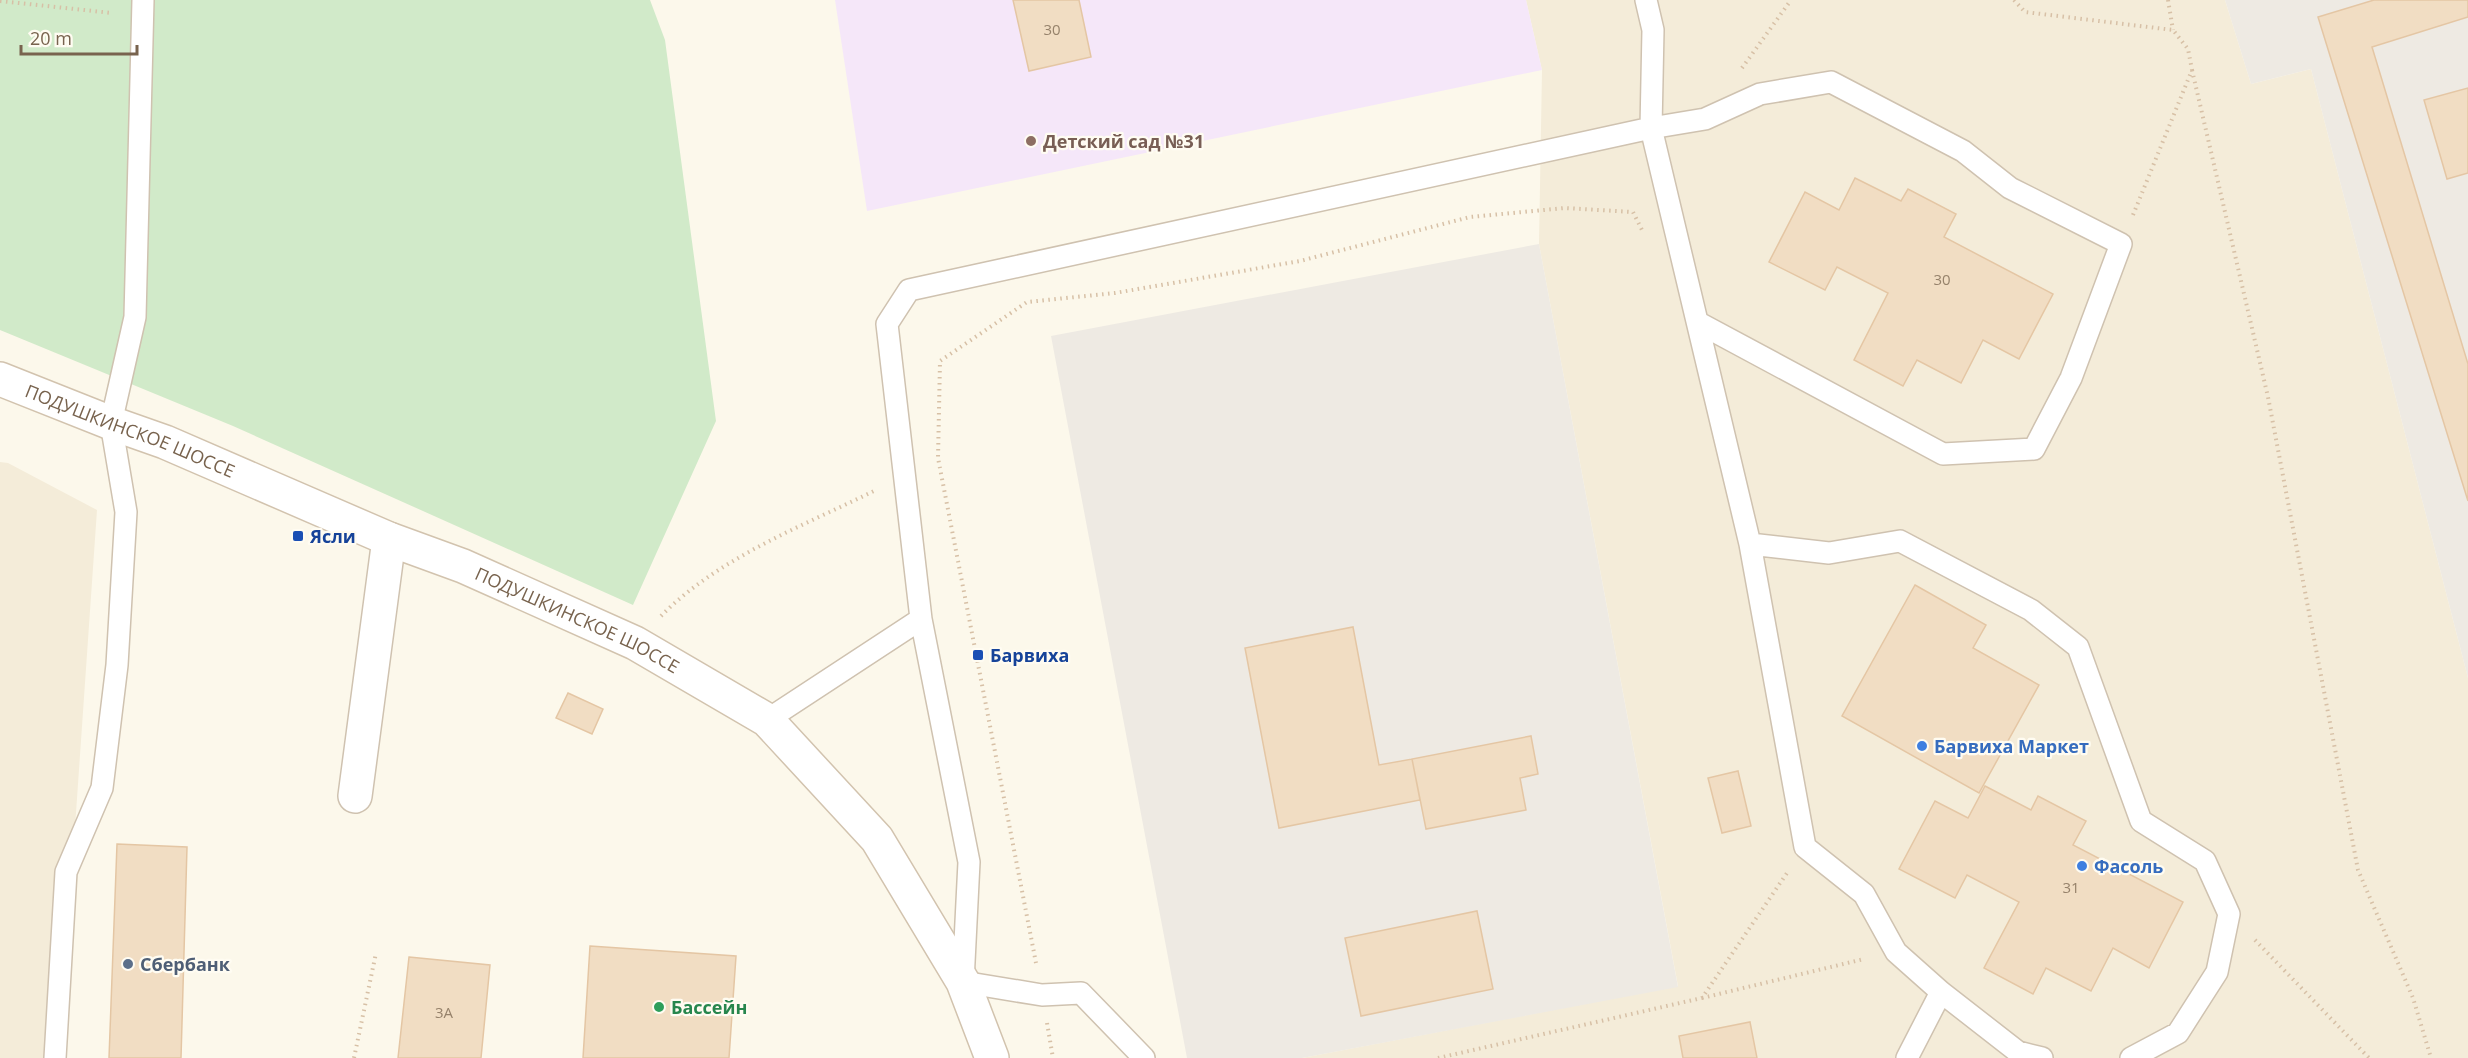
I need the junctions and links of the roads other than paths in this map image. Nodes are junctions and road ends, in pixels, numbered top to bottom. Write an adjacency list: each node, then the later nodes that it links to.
1 (1647, 0): 3 (lane)
2 (143, 8): 6 (lane)
3 (1651, 128): 4 (lane); 4 (lane); 9 (lane)
4 (1699, 323): 8 (lane)
5 (0, 379): 6 (main road, ПОДУШКИНСКОЕ ШОССЕ)
6 (111, 423): 7 (main road, ПОДУШКИНСКОЕ ШОССЕ); 14 (lane)
7 (389, 538): 10 (main road, ПОДУШКИНСКОЕ ШОССЕ); 11 (main road)
8 (1750, 543): 13 (lane); 19 (lane)
9 (921, 619): 10 (lane); 12 (lane)
10 (767, 720): 12 (main road, ПОДУШКИНСКОЕ ШОССЕ)
11 (355, 796)
12 (963, 982): 15 (main road, ПОДУШКИНСКОЕ ШОССЕ); 16 (lane)
13 (1941, 992): 17 (lane); 18 (lane)
14 (55, 1058)
15 (992, 1058)
16 (1144, 1058)
17 (1907, 1058)
18 (2042, 1058)
19 (2131, 1058)

